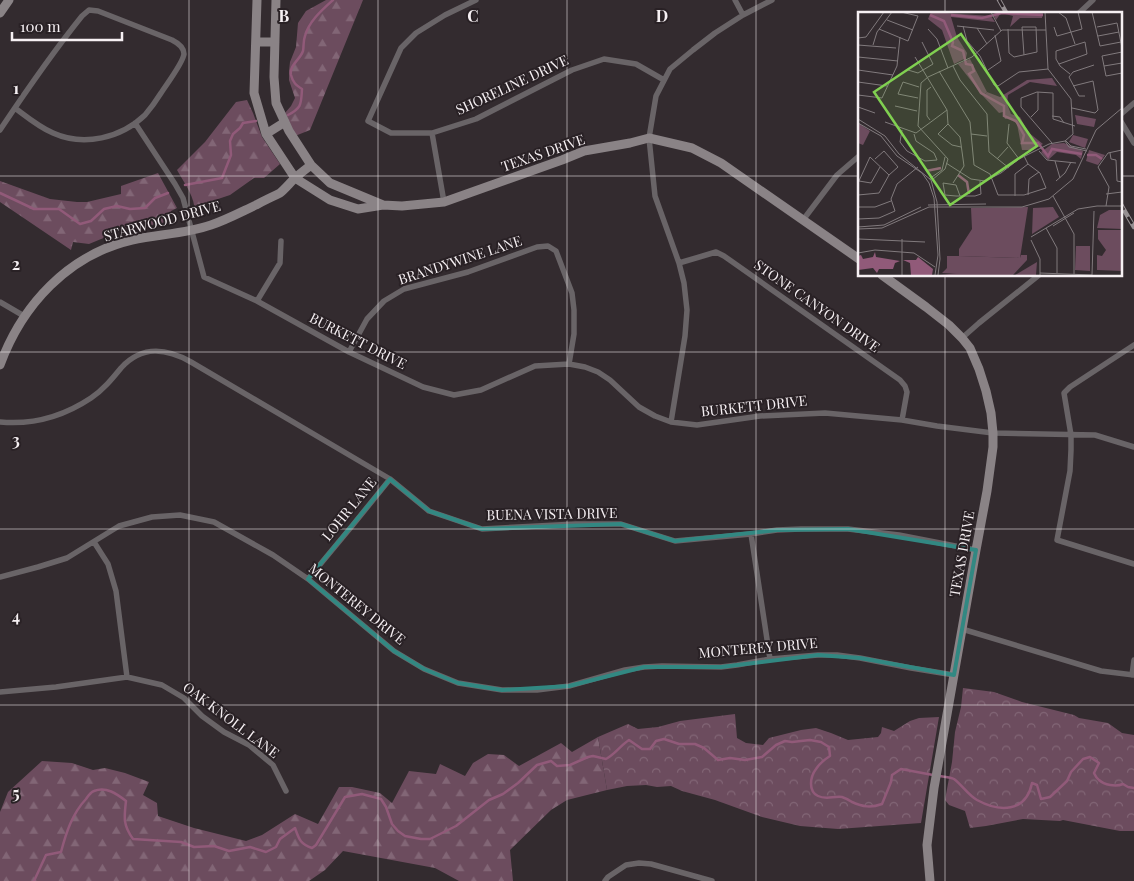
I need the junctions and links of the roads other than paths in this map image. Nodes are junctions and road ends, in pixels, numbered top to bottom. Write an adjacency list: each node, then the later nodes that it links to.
1 (9, 0): 8 (street)
2 (257, 0): 11 (street, TEXAS DRIVE)
3 (276, 0): 12 (street, TEXAS DRIVE)
4 (476, 0): 22 (street, SHORELINE DRIVE)
5 (735, 0): 10 (street)
6 (772, 0): 10 (street)
7 (1093, 0): 9 (street)
8 (0, 12)
9 (1080, 12)
10 (744, 15): 13 (street)
11 (256, 42): 12 (street); 14 (street, TEXAS DRIVE)
12 (275, 42): 14 (street, TEXAS DRIVE)
13 (664, 80): 22 (street, SHORELINE DRIVE); 24 (street)
14 (266, 99): 18 (street, TEXAS DRIVE); 23 (street, TEXAS DRIVE)
15 (1134, 104): 17 (street)
16 (14, 108): 19 (street); 19 (street); 21 (street)
17 (1122, 113)
18 (285, 122): 23 (street); 27 (street, TEXAS DRIVE)
19 (135, 123): 32 (street, BURKETT DRIVE)
20 (1122, 123): 25 (street)
21 (0, 130)
22 (432, 133): 29 (street)
23 (266, 134): 28 (street, TEXAS DRIVE)
24 (648, 138): 29 (street, TEXAS DRIVE); 31 (street, TEXAS DRIVE); 35 (street)
25 (1134, 143)
26 (858, 157): 31 (street)
27 (311, 165): 28 (street, STARWOOD DRIVE); 30 (street, TEXAS DRIVE)
28 (295, 178): 30 (street, TEXAS DRIVE); 32 (street, STARWOOD DRIVE)
29 (444, 202): 30 (street, TEXAS DRIVE)
30 (383, 205)
31 (803, 220): 34 (street, TEXAS DRIVE)
32 (191, 230): 38 (street, BURKETT DRIVE); 40 (street, STARWOOD DRIVE)
33 (281, 240): 38 (street)
34 (858, 258)
35 (679, 263): 46 (street, STONE CANYON DRIVE); 48 (street)
36 (886, 276): 41 (street, TEXAS DRIVE)
37 (1038, 276): 41 (street)
38 (257, 301): 43 (street, BURKETT DRIVE)
39 (0, 302): 40 (street)
40 (24, 316): 45 (street, STARWOOD DRIVE)
41 (962, 338): 49 (street, TEXAS DRIVE)
42 (1134, 344): 50 (street)
43 (349, 352): 44 (street, BURKETT DRIVE); 44 (street, BRANDYWINE LANE)
44 (569, 364): 48 (street, BURKETT DRIVE)
45 (0, 365)
46 (902, 420): 48 (street, BURKETT DRIVE); 49 (street, BURKETT DRIVE)
47 (0, 422): 52 (street, BUENA VISTA DRIVE)
48 (670, 422)
49 (993, 433): 50 (street, BURKETT DRIVE); 55 (street, TEXAS DRIVE)
50 (1071, 435): 51 (street, BURKETT DRIVE); 56 (street)
51 (1134, 447)
52 (390, 479): 53 (street, BUENA VISTA DRIVE); 58 (street, LOHR LANE)
53 (751, 534): 55 (street, BUENA VISTA DRIVE); 60 (street)
54 (94, 542): 57 (street, MONTEREY DRIVE); 58 (street, MONTEREY DRIVE); 64 (street)
55 (976, 550): 59 (street, TEXAS DRIVE)
56 (1134, 564)
57 (0, 577)
58 (308, 579): 60 (street, MONTEREY DRIVE)
59 (962, 629): 62 (street, TEXAS DRIVE); 63 (street)
60 (770, 659): 62 (street, MONTEREY DRIVE)
61 (1134, 660): 63 (street)
62 (954, 675): 69 (street, TEXAS DRIVE)
63 (1133, 675)
64 (127, 677): 65 (street, OAK KNOLL LANE); 66 (street, OAK KNOLL LANE)
65 (0, 692)
66 (286, 791)
67 (605, 881): 68 (street)
68 (712, 881)
69 (930, 881)

